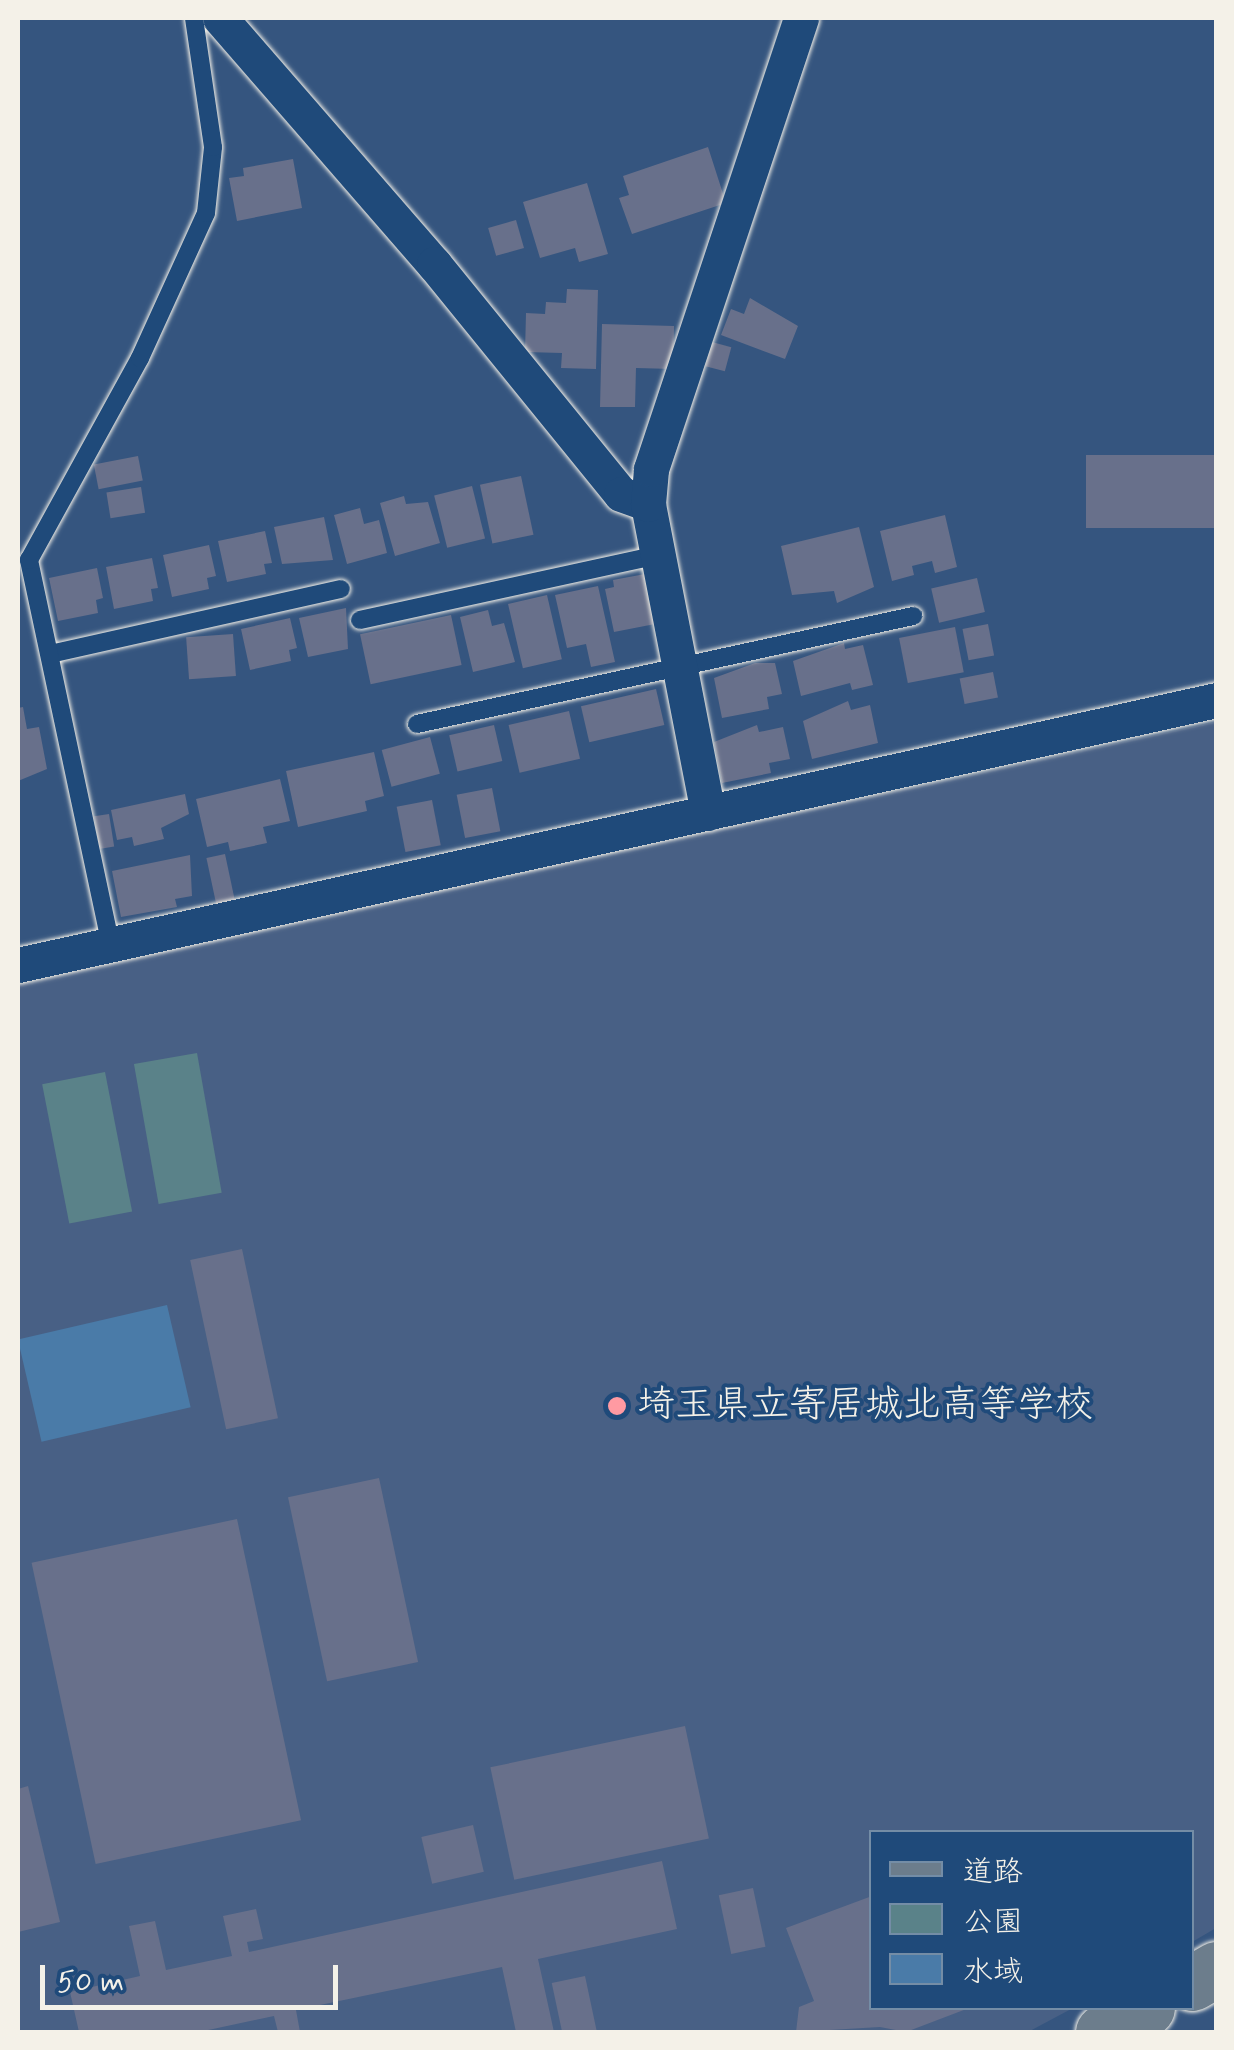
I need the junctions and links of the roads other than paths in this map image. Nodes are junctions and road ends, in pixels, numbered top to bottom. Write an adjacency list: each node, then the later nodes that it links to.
1 (194, 18): 9 (lane)
2 (220, 18): 4 (street)
3 (800, 18): 4 (street)
4 (648, 504): 5 (street)
5 (658, 555): 8 (lane); 10 (street)
6 (341, 589): 9 (lane)
7 (913, 616): 10 (lane)
8 (360, 620)
9 (50, 654): 14 (lane)
10 (680, 670): 12 (lane); 13 (street)
11 (1216, 700): 13 (street)
12 (417, 724)
13 (708, 813): 14 (street)
14 (111, 946): 15 (street)
15 (18, 965)
16 (1216, 1969): 17 (main road)
17 (1194, 1982)
18 (1144, 2010): 19 (main road)
19 (1103, 2032)

